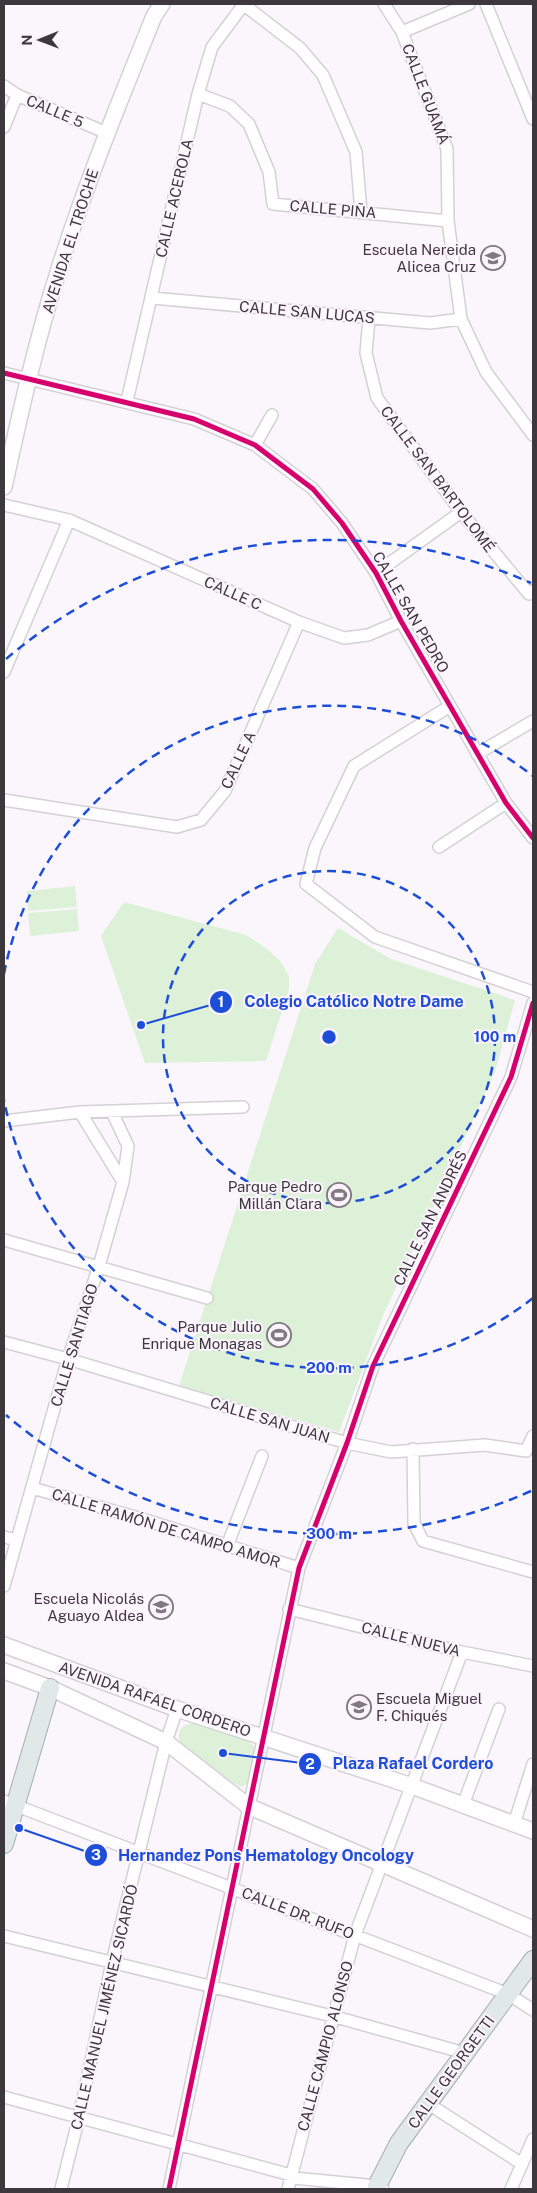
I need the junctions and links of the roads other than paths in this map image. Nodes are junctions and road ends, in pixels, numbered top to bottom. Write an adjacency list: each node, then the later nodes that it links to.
1 (162, 4): 12 (main road, AVENIDA EL TROCHE)
2 (243, 4): 8 (street, CALLE ACEROLA); 13 (street)
3 (384, 4): 6 (street, CALLE GUAMÁ)
4 (469, 4): 6 (street)
5 (486, 4): 10 (street)
6 (402, 32): 14 (street, CALLE GUAMÁ)
7 (4, 86): 9 (street, CALLE 5)
8 (198, 94): 13 (street, CALLE PIÑA); 15 (street, CALLE ACEROLA)
9 (17, 95): 11 (street); 12 (street, CALLE 5)
10 (533, 119)
11 (4, 127)
12 (107, 133): 19 (main road, AVENIDA EL TROCHE)
13 (361, 212): 14 (street, CALLE PIÑA)
14 (448, 221): 17 (street, CALLE GUAMÁ)
15 (152, 298): 16 (street, CALLE SAN LUCAS); 20 (street, CALLE ACEROLA)
16 (369, 318): 17 (street, CALLE SAN LUCAS); 26 (street, CALLE SAN BARTOLOMÉ)
17 (461, 319): 22 (street, CALLE GUAMÁ)
18 (4, 373): 19 (street, CALLE SAN PEDRO)
19 (28, 378): 20 (street, CALLE SAN PEDRO); 24 (main road, AVENIDA EL TROCHE)
20 (126, 401): 23 (street, CALLE SAN PEDRO)
21 (272, 415): 23 (street)
22 (533, 435)
23 (255, 445): 28 (street, CALLE SAN PEDRO)
24 (4, 487)
25 (4, 505): 27 (street, CALLE C)
26 (461, 512): 28 (street); 29 (street, CALLE SAN BARTOLOMÉ)
27 (69, 520): 31 (street, CALLE C); 32 (street)
28 (376, 573): 30 (street, CALLE SAN PEDRO)
29 (533, 591)
30 (401, 621): 31 (street, CALLE C); 33 (street, CALLE SAN PEDRO)
31 (299, 622): 36 (street, CALLE A)
32 (4, 672)
33 (450, 706): 35 (street, CALLE SAN PEDRO); 40 (street)
34 (533, 721): 35 (street)
35 (478, 754): 37 (street, CALLE SAN PEDRO)
36 (4, 800)
37 (506, 803): 38 (street, CALLE SAN PEDRO); 39 (street)
38 (533, 838)
39 (439, 847)
40 (533, 992)
41 (533, 1003): 53 (street, CALLE SAN ANDRÉS)
42 (243, 1107): 44 (street)
43 (80, 1112): 44 (street); 45 (street); 46 (street)
44 (112, 1112): 46 (street, CALLE SANTIAGO)
45 (4, 1121)
46 (122, 1182): 48 (street, CALLE SANTIAGO)
47 (4, 1240): 48 (street)
48 (98, 1266): 49 (street); 51 (street, CALLE SANTIAGO)
49 (207, 1298)
50 (4, 1342): 51 (street, CALLE SAN JUAN)
51 (68, 1359): 53 (street, CALLE SAN JUAN); 56 (street, CALLE SANTIAGO)
52 (533, 1436): 54 (street, CALLE SAN JUAN)
53 (348, 1443): 54 (street, CALLE SAN JUAN); 60 (street, CALLE SAN ANDRÉS)
54 (413, 1449): 61 (street)
55 (262, 1456): 59 (street)
56 (32, 1488): 58 (street, CALLE SANTIAGO); 59 (street, CALLE RAMÓN DE CAMPO AMOR)
57 (4, 1537): 58 (street)
58 (17, 1540): 62 (street, CALLE SANTIAGO)
59 (227, 1546): 60 (street, CALLE RAMÓN DE CAMPO AMOR)
60 (299, 1568): 63 (street, CALLE SAN ANDRÉS)
61 (533, 1572)
62 (4, 1586)
63 (289, 1610): 65 (street, CALLE NUEVA); 71 (street, CALLE SAN ANDRÉS)
64 (4, 1645): 69 (main road, AVENIDA RAFAEL CORDERO)
65 (462, 1652): 66 (street, CALLE NUEVA); 74 (street, CALLE CAMPIO ALONSO)
66 (533, 1666)
67 (4, 1671): 68 (main road, AVENIDA RAFAEL CORDERO)
68 (50, 1688): 72 (main road, AVENIDA RAFAEL CORDERO); 75 (main road)
69 (177, 1709): 71 (main road, AVENIDA RAFAEL CORDERO); 72 (street, CALLE MANUEL JIMÉNEZ SICARDÓ)
70 (499, 1709): 76 (street)
71 (262, 1737): 74 (main road, AVENIDA RAFAEL CORDERO); 77 (street, CALLE SAN ANDRÉS)
72 (166, 1742): 77 (main road, AVENIDA RAFAEL CORDERO); 81 (street, CALLE MANUEL JIMÉNEZ SICARDÓ)
73 (533, 1764): 78 (street)
74 (412, 1786): 76 (main road, AVENIDA RAFAEL CORDERO); 82 (street, CALLE CAMPIO ALONSO)
75 (9, 1803): 80 (main road); 81 (street, CALLE DR. RUFO)
76 (463, 1805): 78 (main road, AVENIDA RAFAEL CORDERO)
77 (248, 1806): 82 (main road, AVENIDA RAFAEL CORDERO); 83 (street, CALLE SAN ANDRÉS)
78 (514, 1824): 79 (main road, AVENIDA RAFAEL CORDERO)
79 (533, 1831)
80 (4, 1844)
81 (139, 1854): 83 (street, CALLE DR. RUFO); 88 (street, CALLE MANUEL JIMÉNEZ SICARDÓ)
82 (383, 1863): 84 (main road, AVENIDA RAFAEL CORDERO); 85 (street, CALLE CAMPIO ALONSO)
83 (230, 1888): 85 (street, CALLE DR. RUFO); 89 (street, CALLE SAN ANDRÉS)
84 (533, 1929)
85 (355, 1935): 90 (street, CALLE DR. RUFO); 92 (street, CALLE CAMPIO ALONSO)
86 (4, 1936): 88 (street)
87 (533, 1960): 90 (main road, CALLE GEORGETTI)
88 (112, 1962): 89 (street); 96 (street, CALLE MANUEL JIMÉNEZ SICARDÓ)
89 (212, 1988): 92 (street); 98 (street, CALLE SAN ANDRÉS)
90 (508, 1994): 91 (street, CALLE DR. RUFO); 93 (main road, CALLE GEORGETTI)
91 (533, 2010)
92 (332, 2016): 93 (street); 100 (street, CALLE CAMPIO ALONSO)
93 (466, 2052): 95 (main road, CALLE GEORGETTI)
94 (4, 2097): 96 (street)
95 (427, 2103): 99 (street); 101 (main road, CALLE GEORGETTI)
96 (79, 2117): 98 (street); 102 (street, CALLE MANUEL JIMÉNEZ SICARDÓ)
97 (533, 2140): 99 (street)
98 (180, 2144): 100 (street); 103 (street, CALLE SAN ANDRÉS)
99 (522, 2164): 105 (street)
100 (292, 2175): 101 (street); 104 (street, CALLE CAMPIO ALONSO)
101 (379, 2188)
102 (61, 2189)
103 (169, 2189)
104 (288, 2189)
105 (512, 2189)

